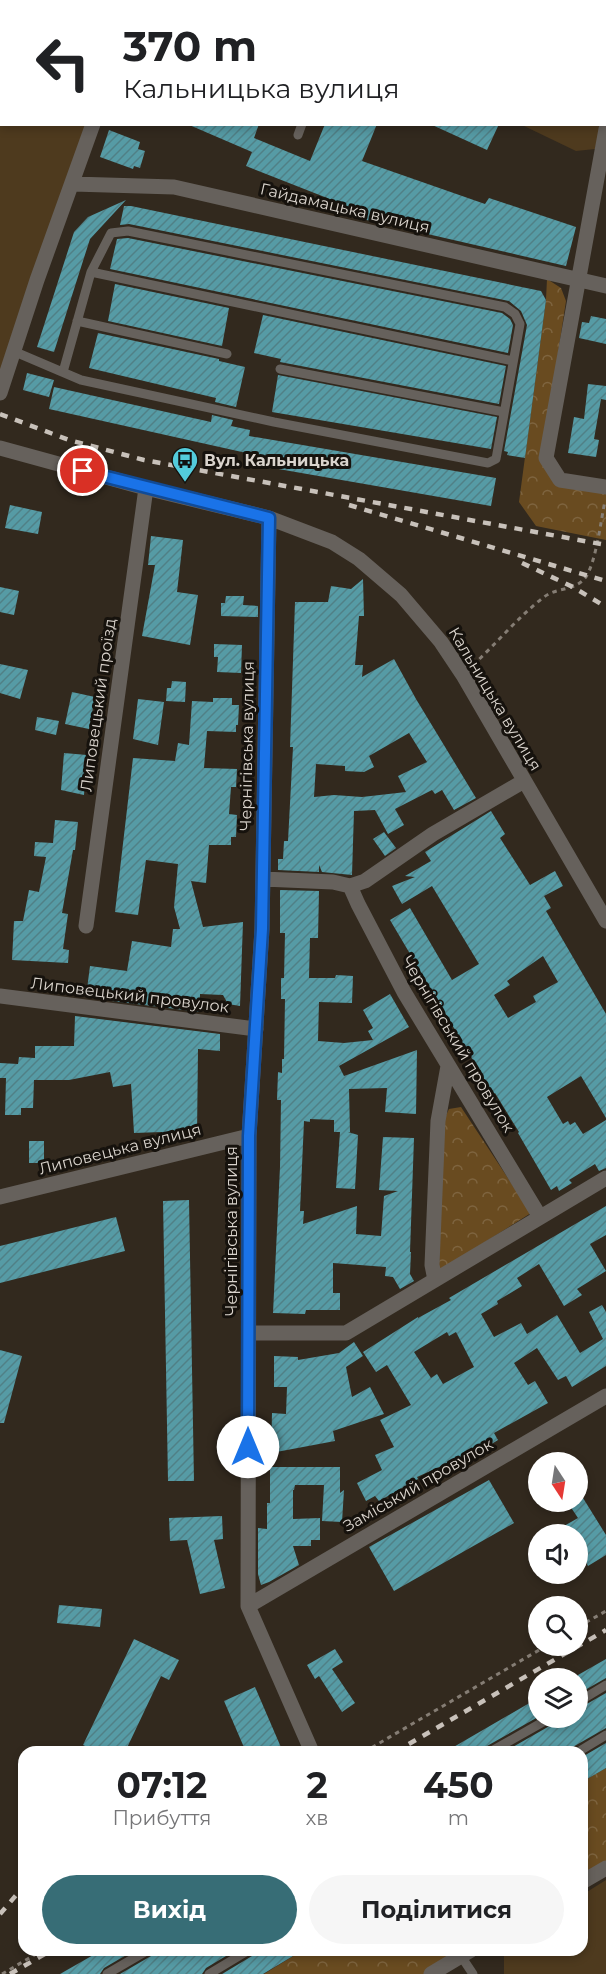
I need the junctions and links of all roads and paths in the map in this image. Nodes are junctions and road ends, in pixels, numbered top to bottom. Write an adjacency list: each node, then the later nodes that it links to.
1 (92, 126): 5 (street)
2 (301, 126): 4 (lane)
3 (606, 129): 7 (street)
4 (298, 135)
5 (73, 183): 7 (street, Гайдамацька вулиця); 10 (street)
6 (91, 272): 9 (lane); 12 (lane); 12 (lane)
7 (578, 281): 8 (street, Гайдамацька вулиця); 19 (street)
8 (606, 286)
9 (77, 321): 11 (lane); 14 (lane)
10 (13, 351): 14 (lane); 15 (street)
11 (228, 354)
12 (513, 361): 16 (lane)
13 (280, 369): 16 (lane)
14 (63, 372): 16 (lane)
15 (0, 393)
16 (504, 412)
17 (0, 448): 18 (street, Кальницька вулиця)
18 (146, 488): 21 (street, Кальницька вулиця); 27 (street, Липовецький проїзд)
19 (606, 488)
20 (606, 493): 22 (path)
21 (269, 518): 22 (street, Кальницька вулиця); 24 (street, Чернігівська вулиця)
22 (463, 675): 23 (street, Кальницька вулиця)
23 (524, 781): 25 (street); 26 (street, Кальницька вулиця)
24 (263, 879): 25 (street); 29 (street, Чернігівська вулиця)
25 (350, 886): 30 (street, Чернігівський провулок)
26 (606, 921)
27 (86, 926)
28 (0, 996): 29 (street, Липовецький провулок)
29 (256, 1029): 31 (street, Чернігівська вулиця)
30 (448, 1066): 34 (street, Чернігівський провулок); 35 (street)
31 (249, 1136): 33 (street, Липовецька вулиця); 36 (street, Чернігівська вулиця)
32 (606, 1178): 34 (street)
33 (0, 1197)
34 (540, 1217): 35 (street)
35 (435, 1280): 36 (street)
36 (249, 1333): 38 (street, Чернігівська вулиця)
37 (606, 1396): 38 (street, Заміський провулок)
38 (248, 1606): 46 (street, Чернігівська вулиця)
39 (606, 1611): 40 (path)
40 (588, 1621)
41 (529, 1656): 47 (path)
42 (606, 1685): 43 (lane)
43 (588, 1696)
44 (532, 1728): 48 (lane)
45 (606, 1735): 49 (lane)
46 (309, 1746)
47 (374, 1746)
48 (501, 1746)
49 (588, 1746)
50 (606, 1868): 51 (street)
51 (588, 1878)
52 (33, 1956): 57 (path)
53 (138, 1956): 58 (lane)
54 (239, 1956): 59 (lane)
55 (461, 1956): 60 (street)
56 (467, 1956): 61 (lane)
57 (2, 1974)
58 (106, 1974)
59 (209, 1974)
60 (431, 1974)
61 (472, 1974)

